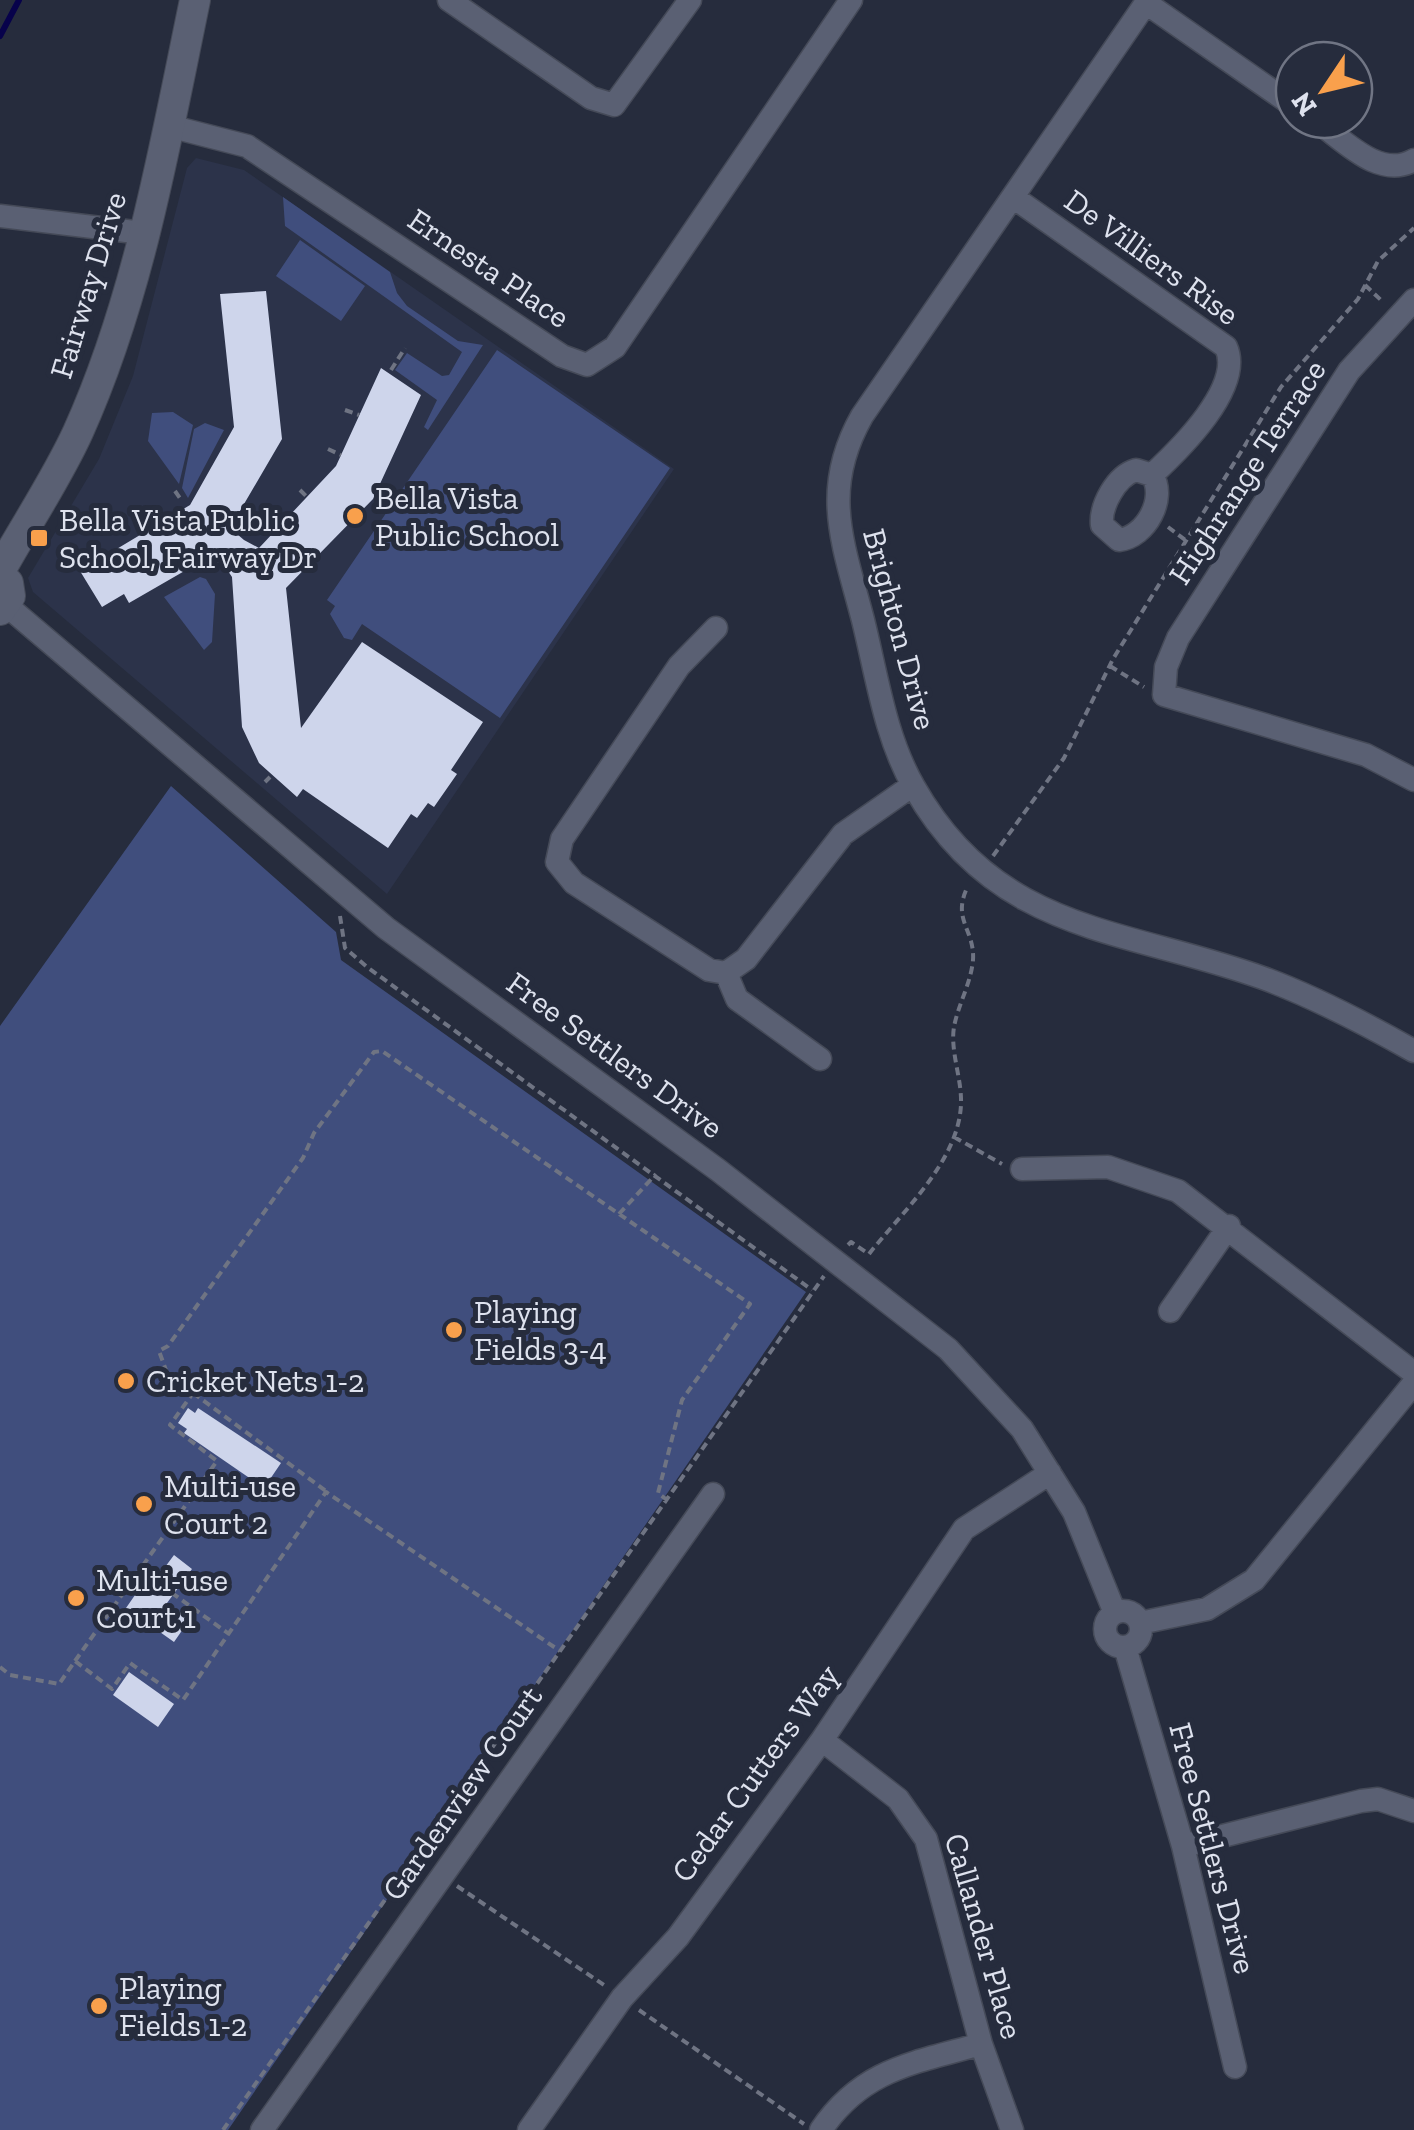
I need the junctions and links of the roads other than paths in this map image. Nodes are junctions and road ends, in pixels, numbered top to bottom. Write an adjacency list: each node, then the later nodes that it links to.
1 (195, 0): 7 (street, Fairway Drive)
2 (449, 0): 3 (street)
3 (690, 0)
4 (851, 0): 7 (street, Ernesta Place)
5 (1147, 2): 6 (street); 10 (street, Brighton Drive)
6 (1274, 92)
7 (169, 126): 12 (street, Fairway Drive)
8 (1343, 140): 9 (street)
9 (1414, 160)
10 (1012, 196): 14 (street, De Villiers Rise); 18 (street, Brighton Drive)
11 (0, 216): 12 (street)
12 (142, 234): 15 (street, Fairway Drive)
13 (1405, 307): 17 (street, Highrange Terrace)
14 (1152, 475)
15 (2, 590): 27 (street, Free Settlers Drive)
16 (716, 628): 19 (street)
17 (1414, 780)
18 (912, 785): 19 (street); 20 (street, Brighton Drive)
19 (726, 974): 21 (street)
20 (1414, 1050)
21 (820, 1059)
22 (1022, 1170): 23 (street)
23 (1229, 1226): 24 (street); 25 (street)
24 (1170, 1310)
25 (1414, 1373)
26 (1414, 1383): 30 (street)
27 (1050, 1473): 29 (street, Free Settlers Drive); 32 (street, Cedar Cutters Way)
28 (713, 1494): 37 (street, Gardenview Court)
29 (1114, 1613): 30 (street); 31 (street)
30 (1140, 1623): 31 (street)
31 (1125, 1647): 34 (street, Free Settlers Drive)
32 (822, 1740): 35 (street, Callander Place); 38 (street, Cedar Cutters Way)
33 (1414, 1811): 34 (street)
34 (1183, 1846): 36 (street, Free Settlers Drive)
35 (980, 2044): 39 (street); 40 (street, Callander Place)
36 (1235, 2067)
37 (262, 2130)
38 (529, 2130)
39 (821, 2130)
40 (1012, 2130)

